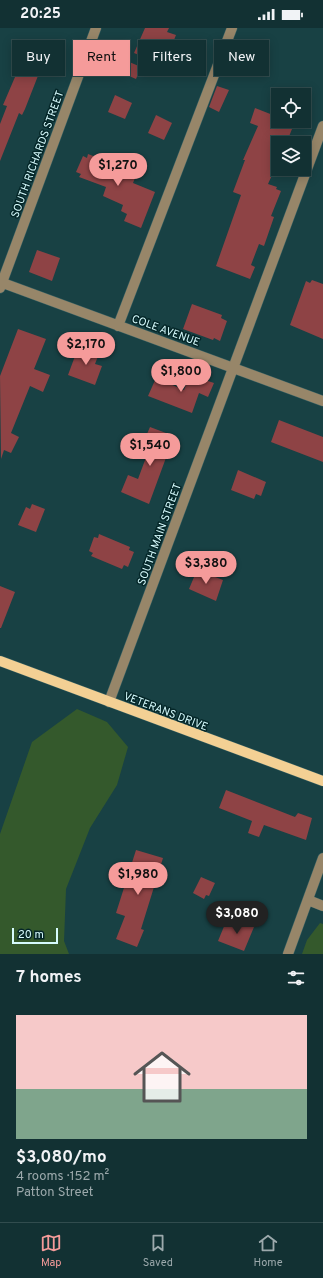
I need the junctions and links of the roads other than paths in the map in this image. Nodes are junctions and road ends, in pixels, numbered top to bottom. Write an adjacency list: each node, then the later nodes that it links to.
1 (96, 28): 4 (street, SOUTH RICHARDS STREET)
2 (232, 28): 5 (street)
3 (323, 126): 6 (street, SOUTH MAIN STREET)
4 (1, 284): 5 (street, COLE AVENUE)
5 (118, 326): 6 (street, COLE AVENUE)
6 (234, 368): 7 (street, COLE AVENUE); 9 (street, SOUTH MAIN STREET)
7 (323, 401)
8 (0, 662): 9 (main road, VETERANS DRIVE)
9 (110, 702): 10 (main road, VETERANS DRIVE)
10 (323, 781)
11 (323, 858): 12 (street)
12 (308, 900): 13 (street); 14 (street)
13 (323, 906)
14 (288, 954)

